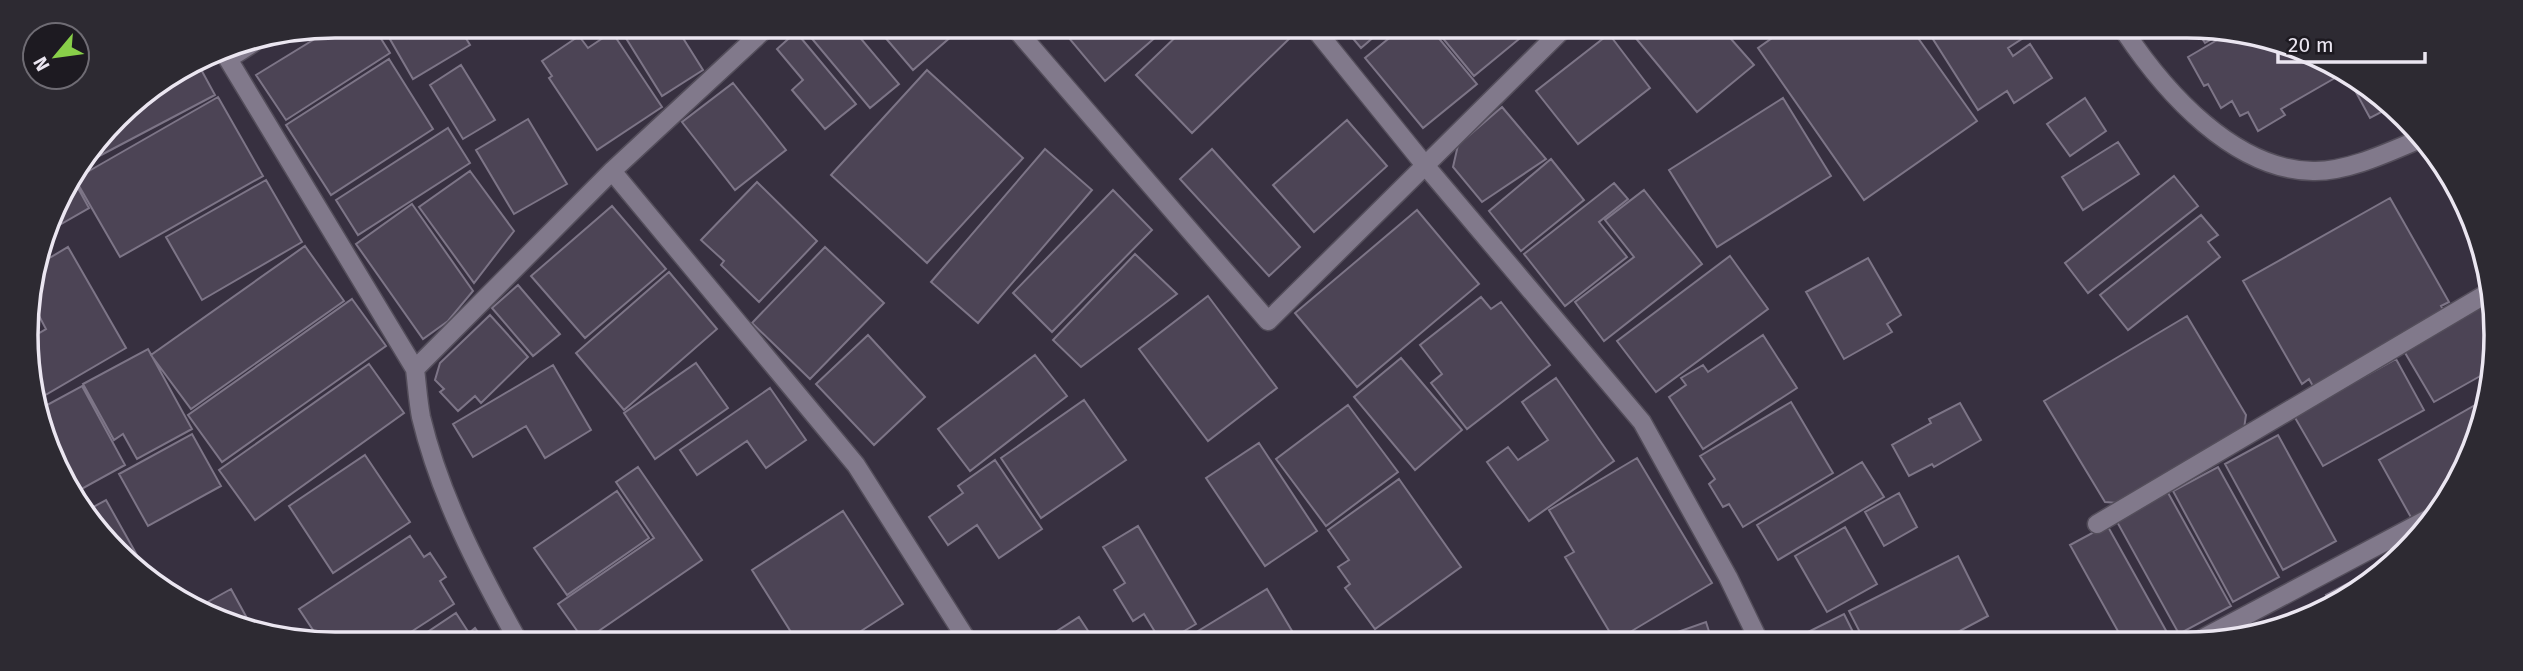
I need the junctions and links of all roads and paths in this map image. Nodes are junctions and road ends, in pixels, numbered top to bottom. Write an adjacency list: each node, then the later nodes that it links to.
1 (755, 38): 9 (street)
2 (1024, 38): 8 (street)
3 (1322, 38): 8 (street)
4 (1554, 38): 8 (street)
5 (2130, 38): 7 (street)
6 (229, 58): 11 (street)
7 (2413, 142)
8 (1424, 164): 17 (street)
9 (612, 171): 11 (street); 16 (street)
10 (2482, 296): 12 (street)
11 (415, 369): 15 (street)
12 (2097, 524)
13 (2415, 525): 14 (street)
14 (2217, 631)
15 (513, 632)
16 (962, 632)
17 (1755, 632)

